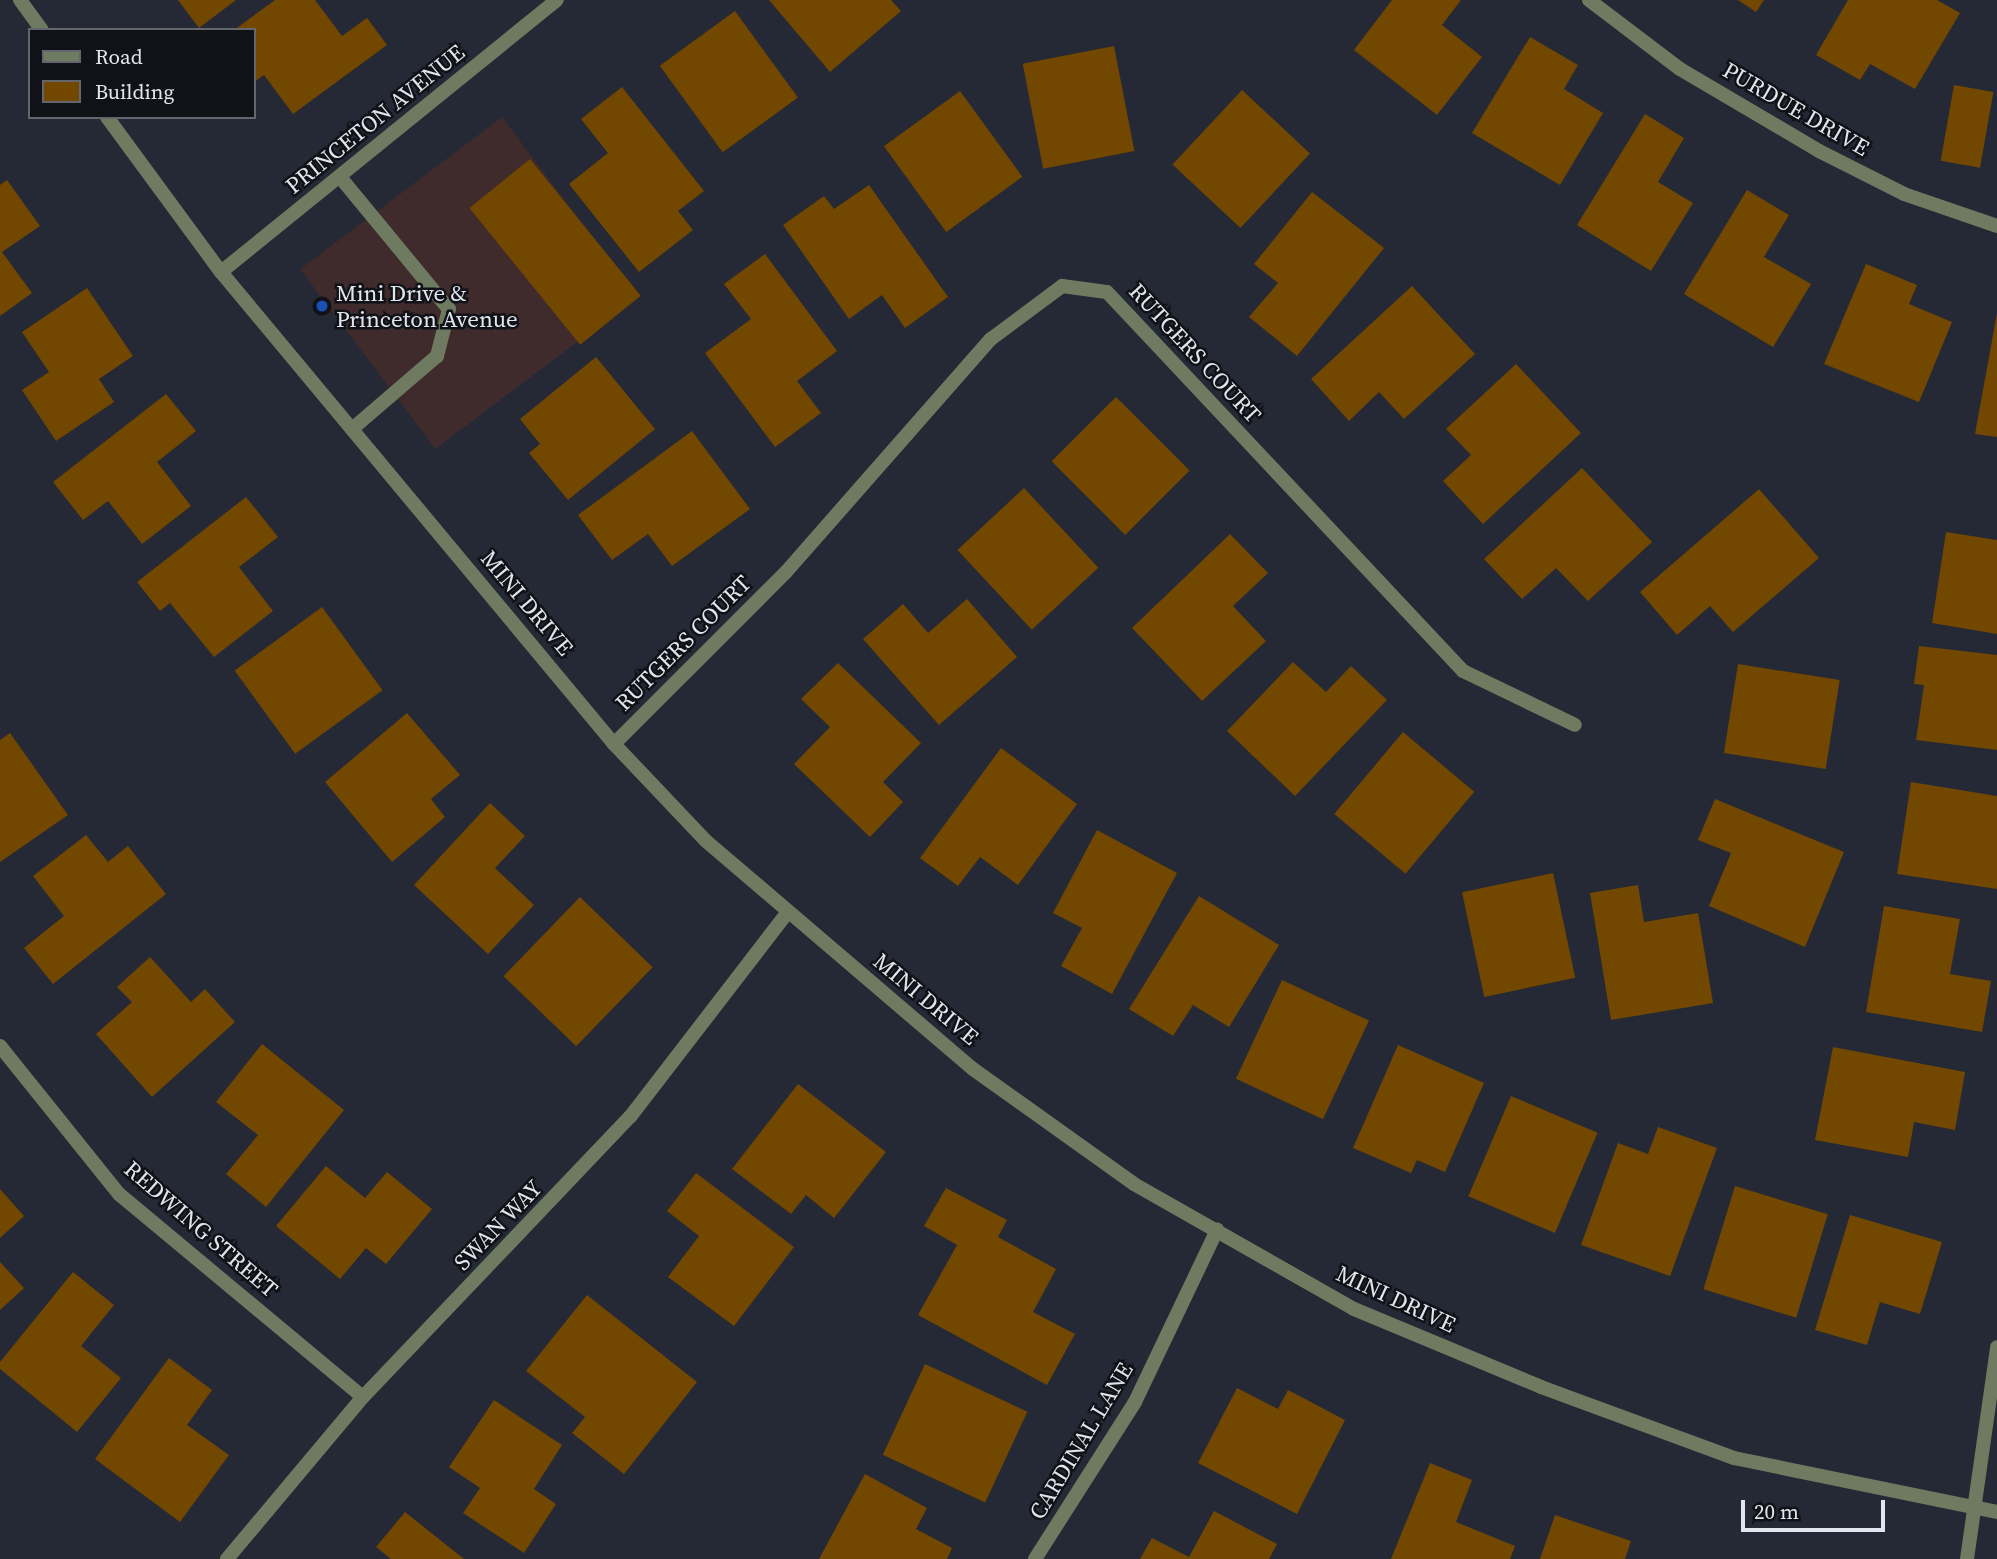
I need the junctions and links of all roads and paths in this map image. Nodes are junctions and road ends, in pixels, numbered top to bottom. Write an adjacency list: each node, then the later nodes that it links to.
1 (20, 0): 4 (street)
2 (557, 0): 6 (street, PRINCETON AVENUE)
3 (1589, 0): 7 (street, PURDUE DRIVE)
4 (41, 28)
5 (108, 119): 8 (street, MINI DRIVE)
6 (340, 177): 8 (street, PRINCETON AVENUE); 9 (street)
7 (1997, 226)
8 (221, 272): 9 (street, MINI DRIVE)
9 (352, 429): 11 (street, MINI DRIVE)
10 (1575, 724): 11 (street, RUTGERS COURT)
11 (614, 744): 12 (street, MINI DRIVE)
12 (788, 912): 14 (street, MINI DRIVE); 16 (street, SWAN WAY)
13 (0, 1046): 16 (street, REDWING STREET)
14 (1217, 1230): 17 (street, MINI DRIVE); 20 (street, CARDINAL LANE)
15 (1997, 1347): 17 (street)
16 (363, 1397): 19 (street, SWAN WAY)
17 (1974, 1508): 18 (street, MINI DRIVE); 21 (street)
18 (1997, 1512)
19 (227, 1559)
20 (1035, 1559)
21 (1967, 1559)

